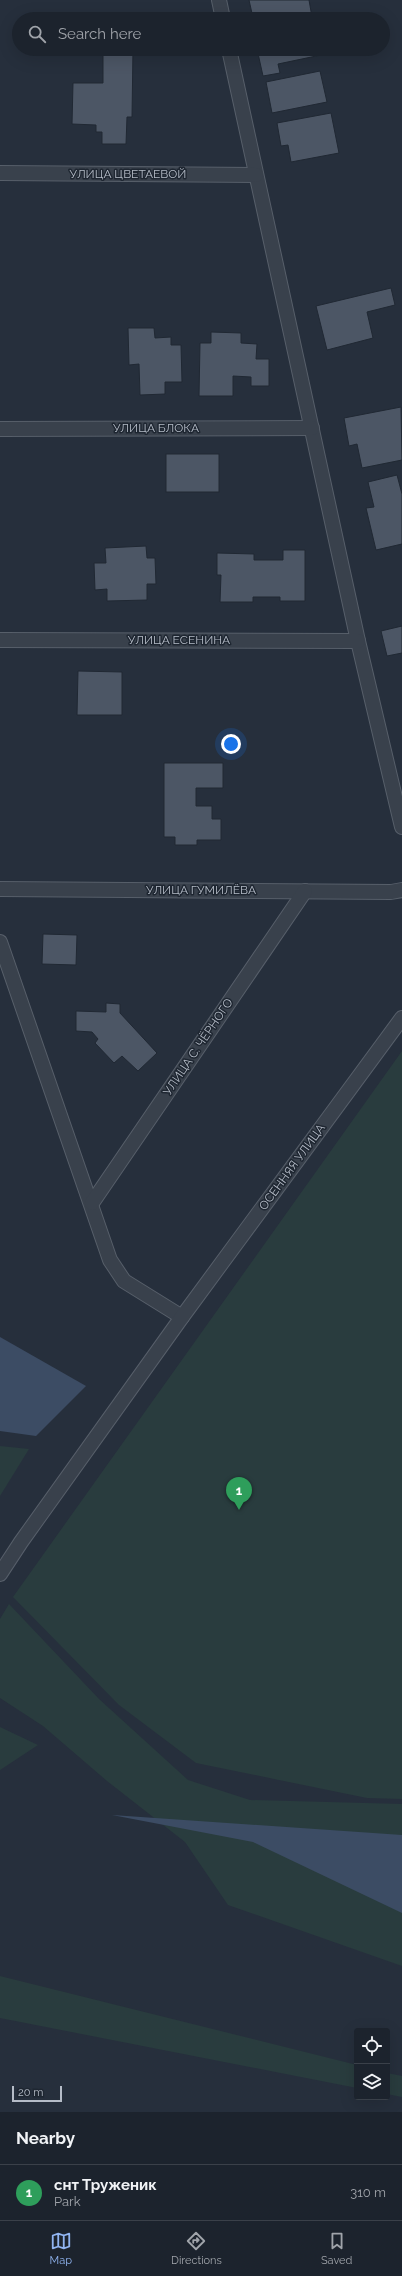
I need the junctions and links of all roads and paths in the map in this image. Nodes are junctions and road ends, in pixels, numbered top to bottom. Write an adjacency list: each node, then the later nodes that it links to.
1 (219, 0): 2 (street)
2 (222, 12)
3 (230, 56): 5 (street)
4 (0, 174): 5 (street, УЛИЦА ЦВЕТАЕВОЙ)
5 (256, 175): 7 (street)
6 (0, 428): 7 (street, УЛИЦА БЛОКА)
7 (312, 428): 9 (street)
8 (0, 640): 9 (street, УЛИЦА ЕСЕНИНА)
9 (358, 641): 10 (street)
10 (402, 827)
11 (0, 889): 13 (street, УЛИЦА ГУМИЛЁВА)
12 (402, 890): 13 (street, УЛИЦА ГУМИЛЁВА)
13 (305, 891): 16 (street, УЛИЦА С. ЧЁРНОГО)
14 (0, 942): 16 (street)
15 (402, 1018): 17 (street, ОСЕННЯЯ УЛИЦА)
16 (92, 1203): 17 (street)
17 (182, 1317): 18 (street, ОСЕННЯЯ УЛИЦА)
18 (0, 1574)

